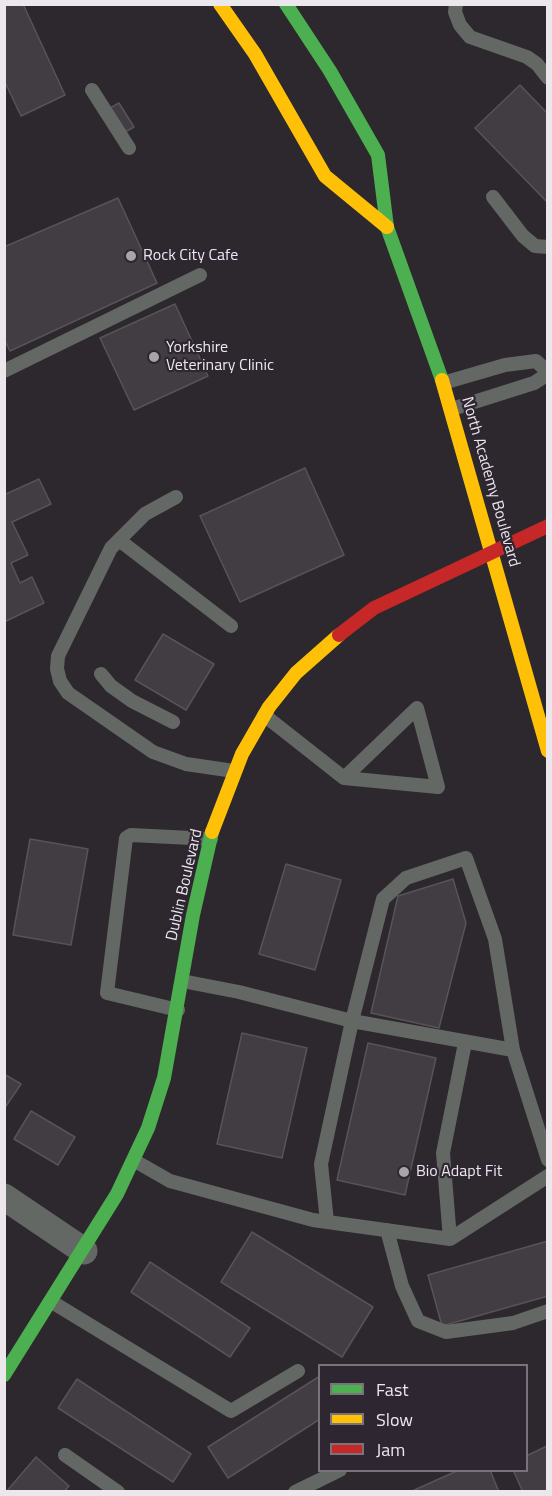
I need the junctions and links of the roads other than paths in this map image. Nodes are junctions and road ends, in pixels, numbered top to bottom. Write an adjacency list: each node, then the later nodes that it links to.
1 (220, 4): 8 (main road, North Academy Boulevard)
2 (286, 4): 8 (main road, North Academy Boulevard)
3 (456, 4): 4 (lane)
4 (548, 78)
5 (92, 90): 6 (lane)
6 (129, 148)
7 (493, 197): 9 (lane)
8 (387, 227): 13 (main road, North Academy Boulevard)
9 (548, 247)
10 (200, 275): 11 (lane)
11 (4, 371)
12 (548, 373): 13 (lane); 14 (lane)
13 (443, 383): 14 (main road, North Academy Boulevard)
14 (452, 409): 18 (main road, North Academy Boulevard)
15 (176, 497): 17 (lane)
16 (548, 526): 18 (main road, Dublin Boulevard)
17 (119, 540): 19 (lane); 24 (lane)
18 (493, 552): 21 (main road, Dublin Boulevard); 23 (main road, North Academy Boulevard)
19 (231, 626)
20 (101, 674): 22 (lane)
21 (264, 715): 24 (main road, Dublin Boulevard); 25 (lane)
22 (173, 722)
23 (548, 751)
24 (234, 771): 26 (main road, Dublin Boulevard)
25 (344, 778): 25 (lane)
26 (211, 839): 27 (main road, Dublin Boulevard); 28 (lane)
27 (182, 981): 28 (main road, Dublin Boulevard); 29 (lane)
28 (178, 1010): 33 (main road, Dublin Boulevard)
29 (352, 1021): 30 (lane); 31 (lane); 36 (lane)
30 (465, 1043): 31 (lane); 38 (lane)
31 (513, 1050): 32 (lane)
32 (548, 1160)
33 (135, 1161): 36 (lane); 39 (main road, Dublin Boulevard)
34 (548, 1176): 38 (lane)
35 (4, 1197): 39 (street)
36 (327, 1222): 37 (lane)
37 (387, 1230): 38 (lane); 41 (lane)
38 (450, 1239)
39 (84, 1251): 40 (main road, Dublin Boulevard)
40 (52, 1302): 42 (lane); 43 (main road, Dublin Boulevard)
41 (548, 1311)
42 (298, 1371)
43 (4, 1375)
44 (65, 1455): 46 (lane)
45 (336, 1472): 47 (lane)
46 (118, 1491)
47 (295, 1491)

